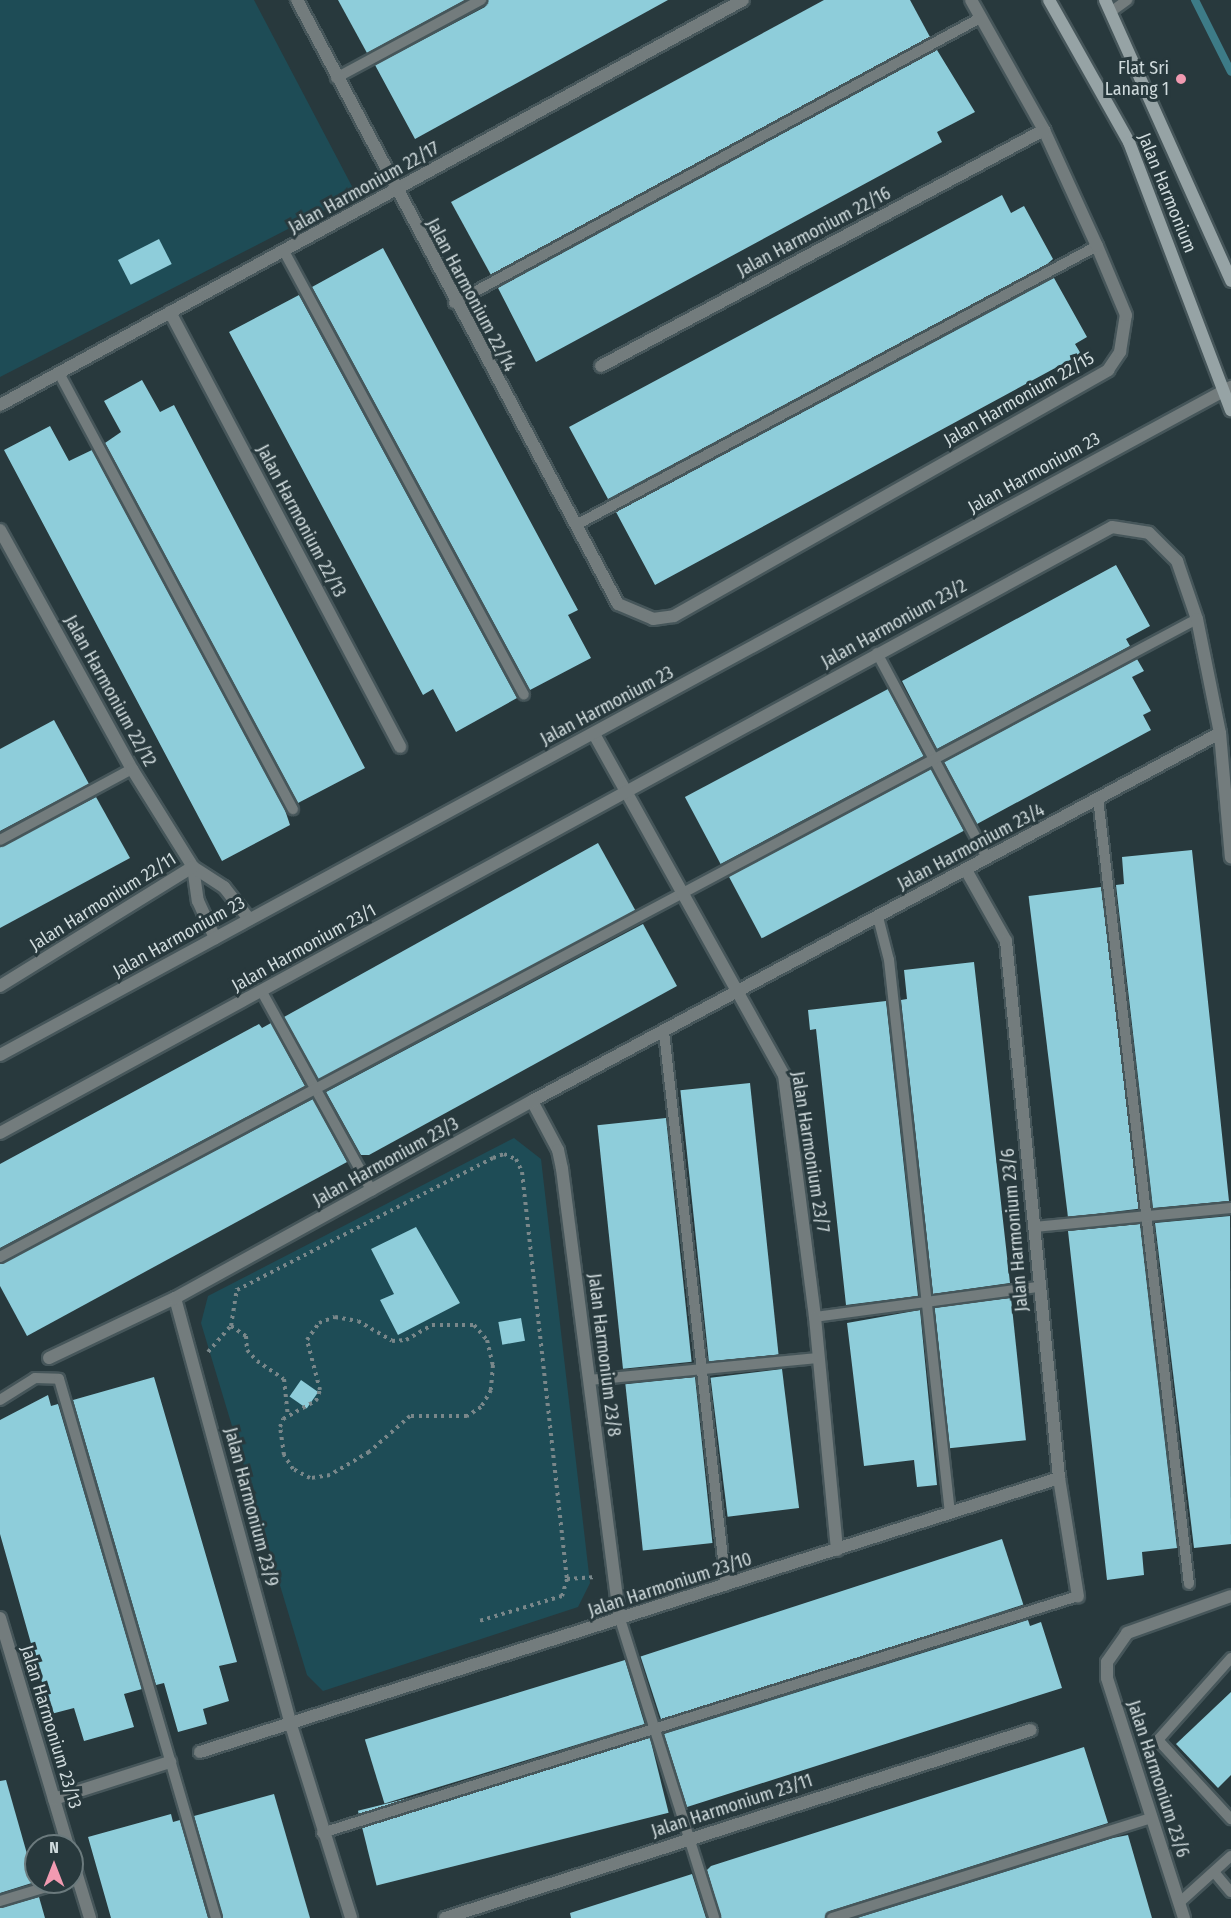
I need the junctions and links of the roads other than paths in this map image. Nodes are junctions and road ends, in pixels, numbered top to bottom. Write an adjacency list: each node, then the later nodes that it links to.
1 (297, 0): 9 (street, Jalan Harmonium 22/14)
2 (481, 0): 9 (lane)
3 (743, 0): 11 (street, Jalan Harmonium 22/17)
4 (971, 0): 8 (street, Jalan Harmonium 22/15)
5 (1049, 0): 19 (main road, Jalan Harmonium)
6 (1127, 0): 7 (lane)
7 (1108, 5): 14 (main road, Jalan Harmonium)
8 (982, 17): 10 (street, Jalan Harmonium 22/15); 15 (lane)
9 (336, 78): 11 (street, Jalan Harmonium 22/14)
10 (1044, 130): 12 (street, Jalan Harmonium 22/15); 17 (street, Jalan Harmonium 22/16)
11 (395, 191): 13 (street, Jalan Harmonium 22/17); 15 (street, Jalan Harmonium 22/14)
12 (1097, 246): 22 (lane); 25 (street, Jalan Harmonium 22/15)
13 (285, 253): 16 (street, Jalan Harmonium 22/17); 28 (lane)
14 (1231, 281)
15 (454, 303): 22 (street, Jalan Harmonium 22/14)
16 (170, 312): 18 (street, Jalan Harmonium 22/17); 31 (street, Jalan Harmonium 22/13)
17 (601, 366)
18 (59, 372): 20 (street, Jalan Harmonium 22/17); 36 (lane)
19 (1229, 388): 21 (main road, Jalan Harmonium); 30 (street, Jalan Harmonium 23)
20 (0, 405)
21 (1231, 410)
22 (576, 525): 25 (street, Jalan Harmonium 22/14)
23 (0, 531): 24 (street, Jalan Harmonium 22/12)
24 (4, 547): 33 (street, Jalan Harmonium 22/12)
25 (618, 604)
26 (1197, 620): 27 (street, Jalan Harmonium 23/2); 29 (street); 32 (lane)
27 (877, 653): 32 (lane); 34 (street, Jalan Harmonium 23/2)
28 (524, 695)
29 (1220, 733): 35 (street, Jalan Harmonium 23/4); 39 (street)
30 (594, 734): 34 (street, Jalan Harmonium 23/7); 44 (street, Jalan Harmonium 23)
31 (400, 747)
32 (934, 759): 38 (lane); 42 (lane)
33 (132, 769): 37 (lane); 40 (street, Jalan Harmonium 22/12)
34 (625, 793): 42 (street, Jalan Harmonium 23/7); 47 (street, Jalan Harmonium 23/1)
35 (1098, 798): 38 (street, Jalan Harmonium 23/4); 56 (lane)
36 (293, 809)
37 (0, 840)
38 (987, 858): 41 (street, Jalan Harmonium 23/4)
39 (1231, 858)
40 (193, 867): 44 (street, Jalan Harmonium 22/12); 45 (street, Jalan Harmonium 22/12); 46 (street, Jalan Harmonium 22/11)
41 (966, 870): 43 (street, Jalan Harmonium 23/4); 57 (street, Jalan Harmonium 23/6)
42 (683, 893): 48 (street, Jalan Harmonium 23/7); 51 (lane)
43 (878, 917): 48 (street, Jalan Harmonium 23/4); 61 (lane)
44 (249, 919): 45 (street, Jalan Harmonium 23)
45 (215, 938): 50 (street, Jalan Harmonium 23)
46 (0, 986)
47 (262, 992): 51 (lane); 53 (street, Jalan Harmonium 23/1)
48 (738, 992): 49 (street, Jalan Harmonium 23/3); 62 (street, Jalan Harmonium 23/7)
49 (664, 1032): 52 (street, Jalan Harmonium 23/3); 65 (lane)
50 (0, 1055)
51 (316, 1089): 54 (lane); 58 (lane)
52 (531, 1101): 54 (street, Jalan Harmonium 23/3); 66 (street, Jalan Harmonium 23/8)
53 (0, 1133)
54 (372, 1191): 60 (street, Jalan Harmonium 23/3)
55 (1231, 1208): 56 (lane)
56 (1148, 1217): 57 (lane); 71 (lane)
57 (1034, 1227): 59 (street, Jalan Harmonium 23/6)
58 (0, 1257)
59 (1038, 1287): 61 (lane); 68 (street, Jalan Harmonium 23/6)
60 (175, 1298): 63 (street, Jalan Harmonium 23/3); 78 (street, Jalan Harmonium 23/9)
61 (929, 1302): 62 (lane); 69 (lane)
62 (815, 1317): 64 (street, Jalan Harmonium 23/7)
63 (49, 1358)
64 (818, 1358): 65 (lane); 70 (street, Jalan Harmonium 23/7)
65 (702, 1372): 66 (lane); 72 (lane)
66 (590, 1380): 76 (street, Jalan Harmonium 23/8)
67 (0, 1400): 82 (lane)
68 (1059, 1478): 69 (street, Jalan Harmonium 23/10); 73 (street, Jalan Harmonium 23/6)
69 (950, 1513): 70 (street, Jalan Harmonium 23/10)
70 (837, 1550): 72 (street, Jalan Harmonium 23/10)
71 (1190, 1584)
72 (726, 1586): 76 (street, Jalan Harmonium 23/10)
73 (1078, 1596): 80 (lane)
74 (1231, 1596): 84 (street, Jalan Harmonium 23/6)
75 (0, 1618): 83 (street, Jalan Harmonium 23/13)
76 (620, 1619): 78 (street, Jalan Harmonium 23/10); 80 (lane)
77 (1231, 1658): 85 (lane)
78 (291, 1725): 81 (street, Jalan Harmonium 23/10); 86 (street)
79 (1031, 1730): 88 (street, Jalan Harmonium 23/11)
80 (654, 1731): 86 (lane); 88 (lane)
81 (200, 1752)
82 (170, 1762): 83 (street); 97 (lane)
83 (54, 1799): 87 (street, Jalan Harmonium 23/13)
84 (1151, 1818): 95 (street, Jalan Harmonium 23/6); 101 (lane)
85 (1231, 1819)
86 (322, 1833): 98 (street)
87 (64, 1834)
88 (689, 1839): 99 (street, Jalan Harmonium 23/11); 100 (lane)
89 (1231, 1856): 90 (lane)
90 (1214, 1872): 91 (lane); 95 (lane)
91 (1231, 1892)
92 (24, 1894): 94 (lane)
93 (81, 1894): 96 (street)
94 (0, 1901)
95 (1179, 1903): 102 (street, Jalan Harmonium 23/6)
96 (90, 1918)
97 (216, 1918)
98 (351, 1918)
99 (446, 1918)
100 (714, 1918)
101 (832, 1918)
102 (1184, 1918)

